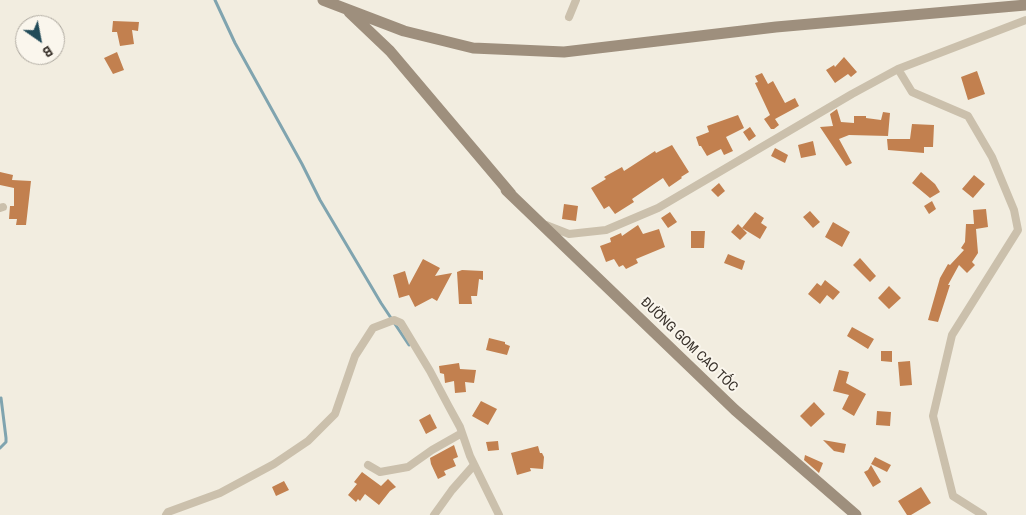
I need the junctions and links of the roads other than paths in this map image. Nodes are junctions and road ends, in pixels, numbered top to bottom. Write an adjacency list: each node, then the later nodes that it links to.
1 (323, 0): 3 (main road)
2 (576, 0): 5 (street)
3 (341, 4): 4 (main road); 8 (main road)
4 (1026, 6)
5 (569, 17)
6 (1026, 20): 7 (street)
7 (898, 69): 9 (street); 17 (street)
8 (506, 190): 9 (main road); 16 (main road, ĐƯỜNG GOM CAO TỐC)
9 (542, 223)
10 (462, 433): 11 (street); 12 (street); 13 (street)
11 (368, 465)
12 (474, 465): 14 (street); 15 (street)
13 (166, 515)
14 (434, 515)
15 (499, 515)
16 (856, 515)
17 (983, 515)

